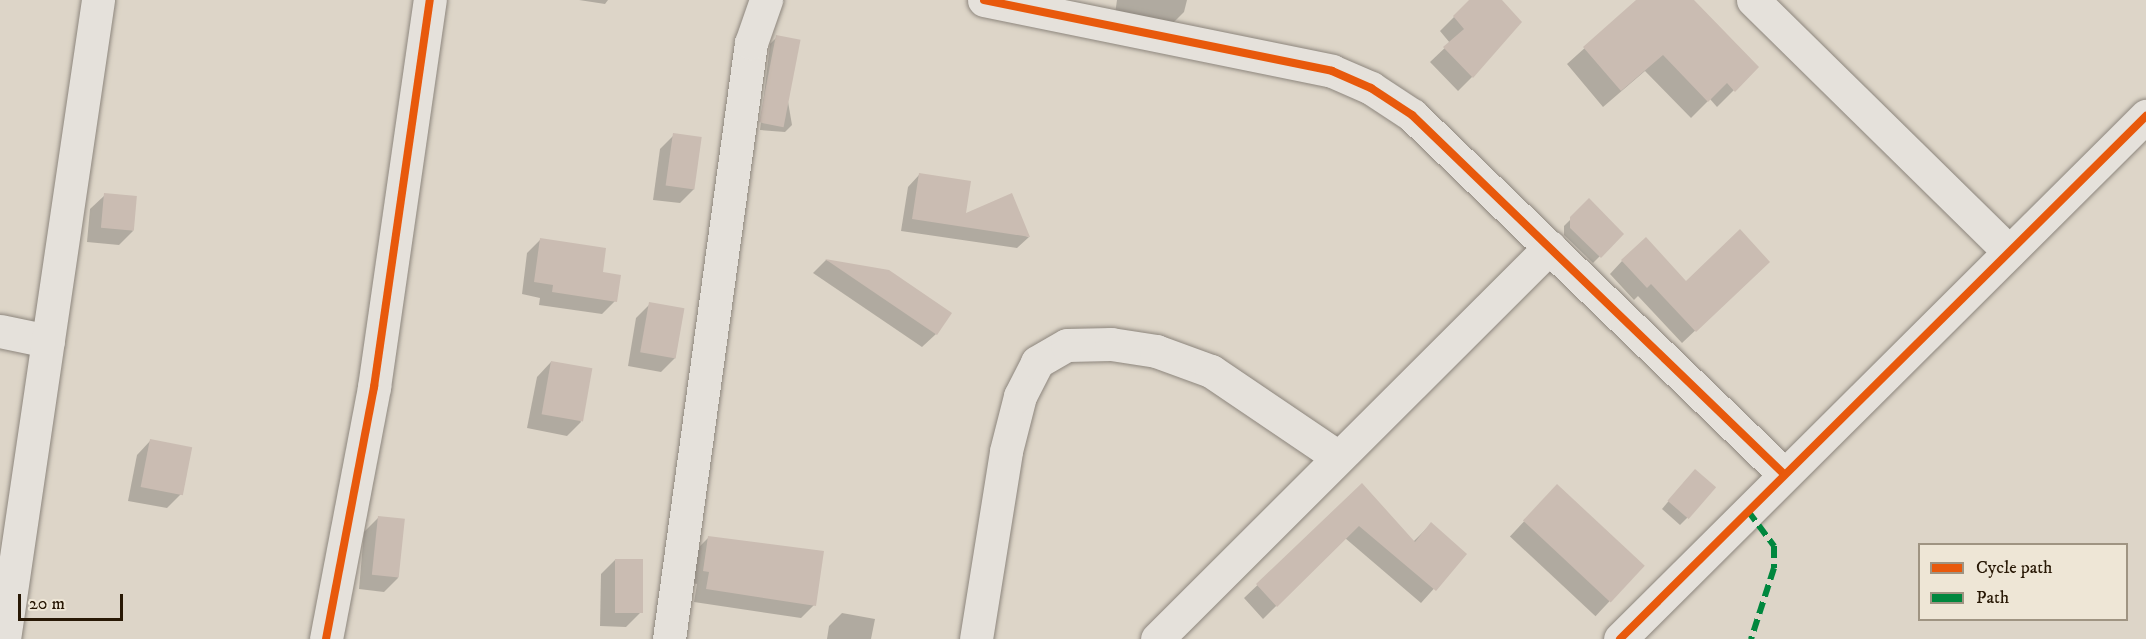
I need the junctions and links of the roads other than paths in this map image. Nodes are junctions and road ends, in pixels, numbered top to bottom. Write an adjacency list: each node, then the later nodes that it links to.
1 (98, 0): 10 (street)
2 (430, 0): 14 (street)
3 (766, 0): 15 (street)
4 (984, 0): 7 (street)
5 (1754, 0): 8 (street)
6 (2146, 116): 8 (street)
7 (1550, 248): 11 (street); 12 (street)
8 (2009, 252): 12 (street)
9 (0, 331): 10 (street)
10 (48, 341): 13 (street)
11 (1338, 457): 16 (street); 17 (street)
12 (1784, 474): 18 (street)
13 (3, 639)
14 (326, 639)
15 (669, 639)
16 (976, 639)
17 (1157, 639)
18 (1620, 639)

